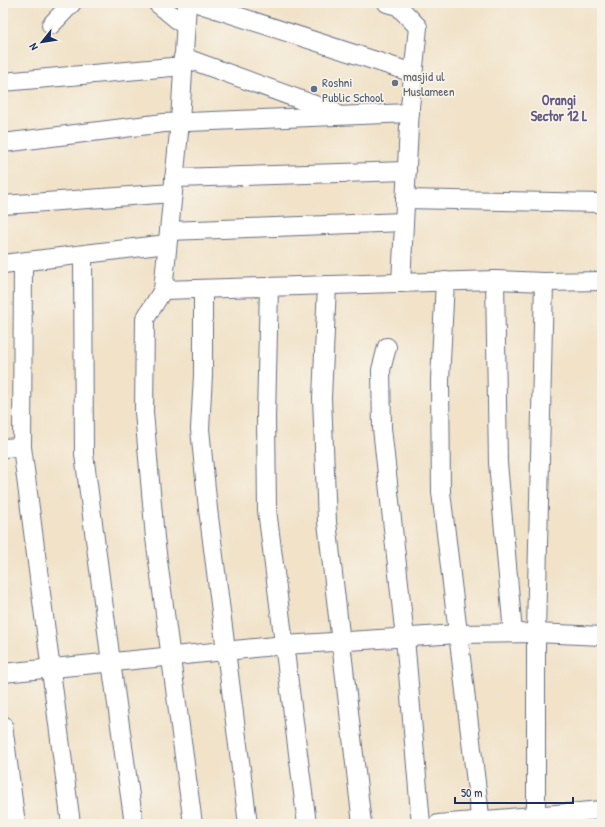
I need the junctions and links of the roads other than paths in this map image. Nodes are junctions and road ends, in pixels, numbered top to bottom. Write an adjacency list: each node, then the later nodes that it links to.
1 (72, 3): 6 (street)
2 (157, 3): 7 (street)
3 (187, 3): 7 (street)
4 (197, 3): 9 (street)
5 (388, 3): 9 (street)
6 (52, 25)
7 (185, 26): 8 (street)
8 (183, 62): 10 (street); 12 (street); 13 (street)
9 (413, 73): 11 (street)
10 (3, 82)
11 (410, 112): 12 (street); 15 (street)
12 (342, 115): 13 (street)
13 (180, 122): 14 (street); 16 (street)
14 (3, 143)
15 (407, 171): 16 (street); 17 (street)
16 (173, 186): 19 (street); 21 (street)
17 (406, 199): 18 (street); 20 (street)
18 (602, 202)
19 (3, 205)
20 (404, 222): 21 (street); 29 (street)
21 (168, 238): 22 (street); 33 (street)
22 (83, 255): 23 (street); 46 (street)
23 (23, 262): 24 (street); 35 (street)
24 (3, 264)
25 (495, 280): 26 (street); 28 (street); 37 (street)
26 (445, 281): 29 (street); 39 (street)
27 (602, 281): 28 (street)
28 (544, 282): 38 (street)
29 (401, 283): 30 (street)
30 (327, 285): 31 (street); 42 (street)
31 (269, 287): 32 (street); 43 (street)
32 (203, 289): 33 (street); 44 (street)
33 (162, 290): 45 (street)
34 (386, 347): 41 (street)
35 (22, 447): 36 (street); 47 (street)
36 (3, 448)
37 (513, 633): 38 (street); 39 (street)
38 (536, 633): 40 (street); 51 (street)
39 (458, 634): 41 (street); 52 (street)
40 (602, 636)
41 (405, 638): 42 (street); 60 (street)
42 (341, 642): 43 (street); 59 (street)
43 (285, 645): 44 (street); 58 (street)
44 (227, 651): 45 (street); 57 (street)
45 (170, 656): 46 (street); 56 (street)
46 (111, 662): 47 (street); 55 (street)
47 (51, 668): 48 (street); 54 (street)
48 (3, 673)
49 (3, 725): 53 (street)
50 (602, 810): 51 (street)
51 (537, 820): 52 (street)
52 (481, 822): 61 (street)
53 (16, 824)
54 (71, 824)
55 (134, 824)
56 (193, 824)
57 (248, 824)
58 (307, 824)
59 (362, 824)
60 (421, 824)
61 (438, 824)

